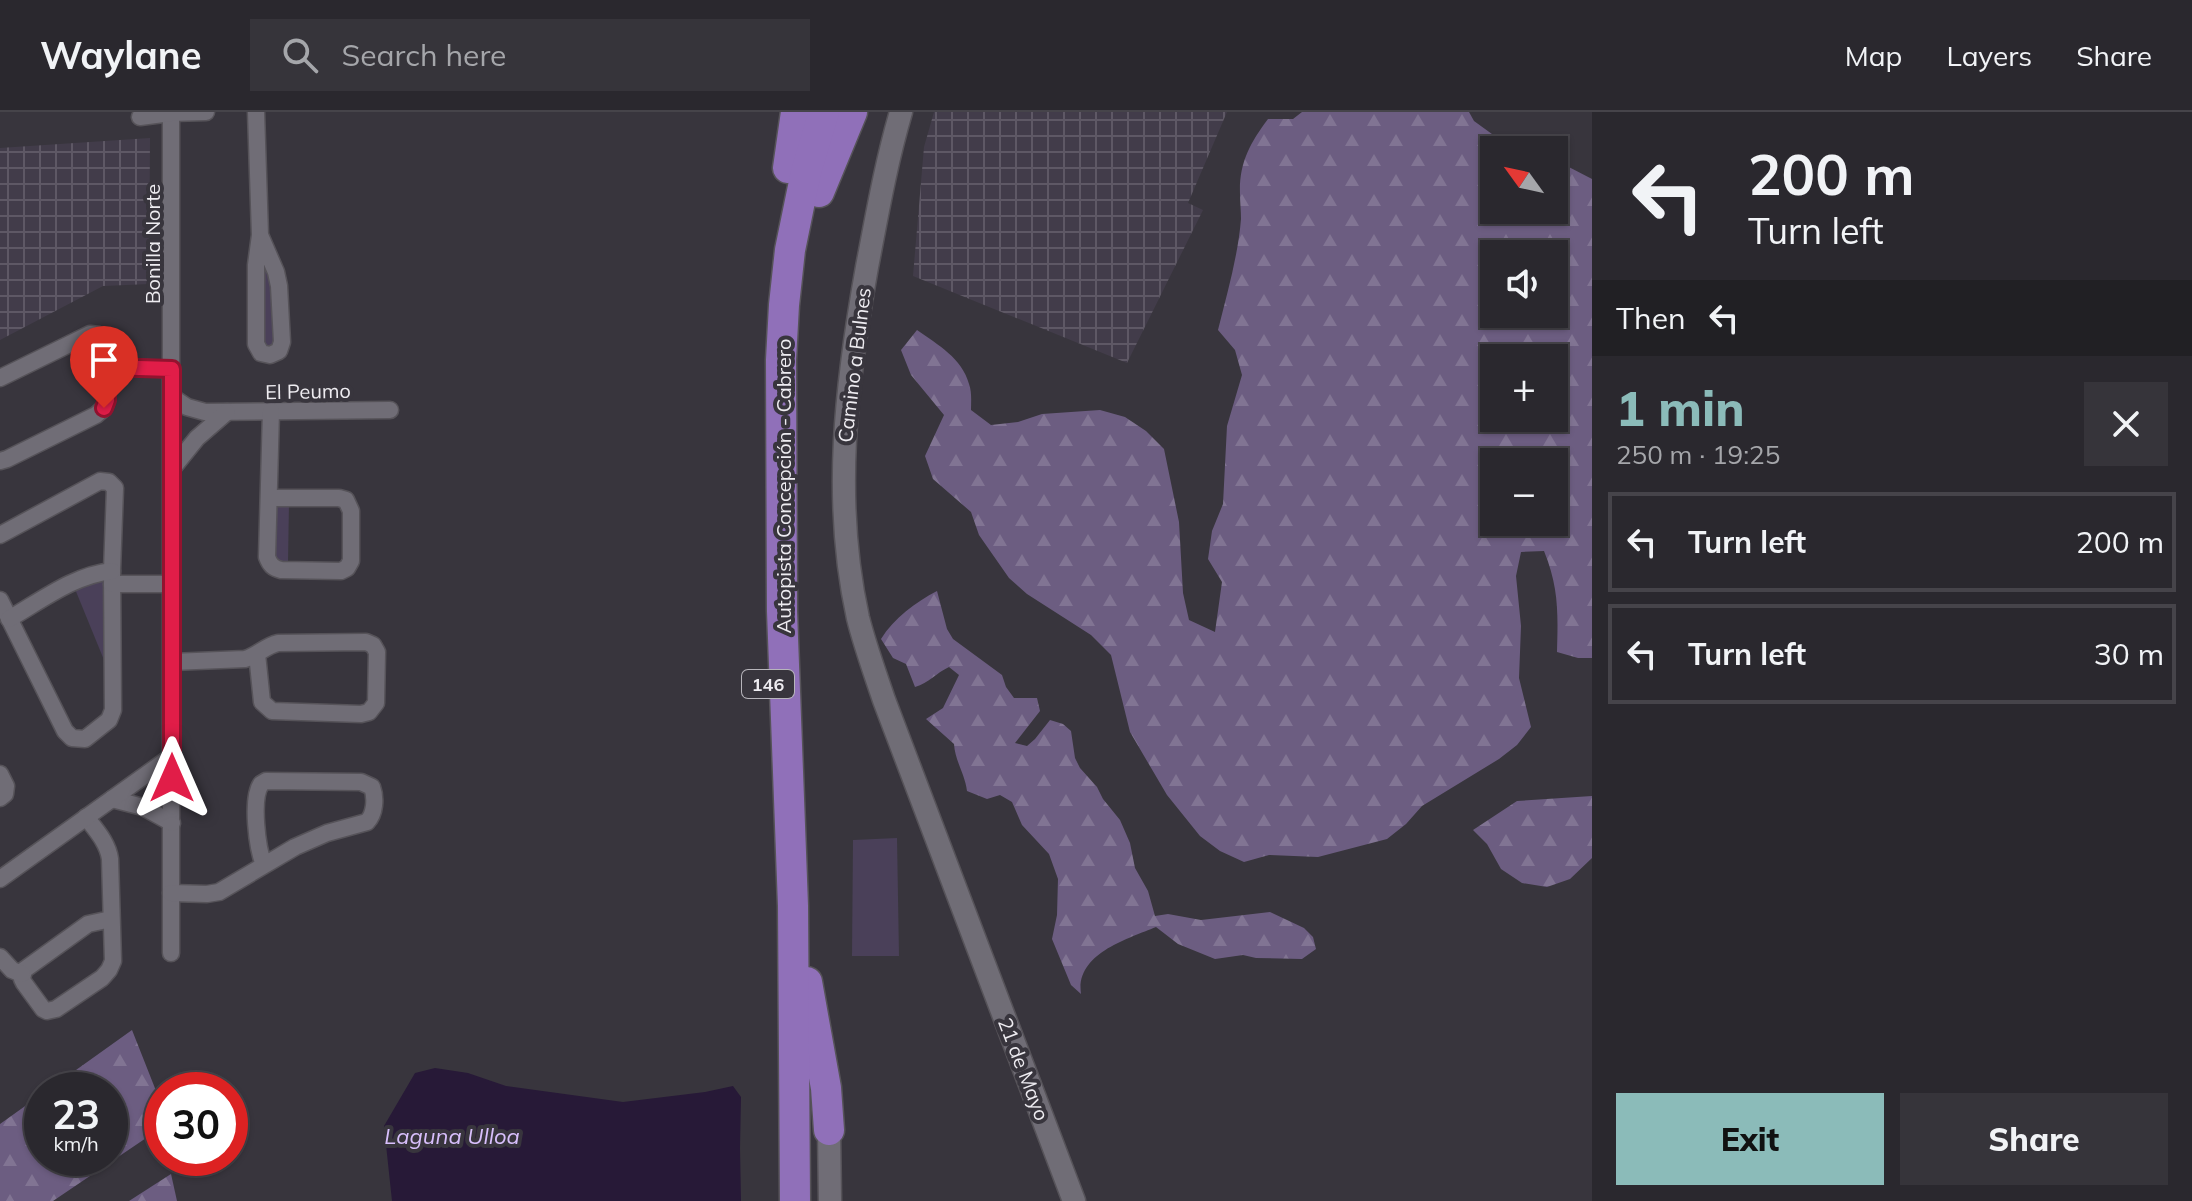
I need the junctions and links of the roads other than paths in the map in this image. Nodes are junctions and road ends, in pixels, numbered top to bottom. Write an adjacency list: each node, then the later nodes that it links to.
1 (171, 112): 2 (street); 9 (street); 14 (street, Bonilla Norte)
2 (206, 112)
3 (256, 112): 11 (street)
4 (796, 112): 10 (highway)
5 (804, 112): 10 (highway, Autopista Concepción - Cabrero / 146)
6 (824, 112): 12 (highway, Autopista Concepción - Cabrero / 146)
7 (852, 112): 12 (highway)
8 (901, 112): 41 (street, Camino a Bulnes)
9 (140, 117)
10 (788, 168): 46 (highway, Autopista Concepción - Cabrero / 146)
11 (260, 235): 11 (street)
12 (782, 333): 39 (highway, Autopista Concepción - Cabrero / 146)
13 (106, 367): 14 (street); 15 (street); 20 (street)
14 (172, 369): 16 (street, Bonilla Norte)
15 (0, 378)
16 (172, 397): 19 (street, El Peumo); 21 (street, Bonilla Norte)
17 (390, 410): 18 (street, El Peumo)
18 (271, 411): 19 (street, El Peumo); 22 (street)
19 (227, 412): 21 (street)
20 (0, 461)
21 (172, 469): 25 (street, Bonilla Norte)
22 (269, 498): 22 (street)
23 (0, 535): 24 (street)
24 (112, 578): 25 (street); 27 (street); 27 (street)
25 (172, 584): 29 (street, Bonilla Norte)
26 (0, 600): 27 (street)
27 (9, 619)
28 (257, 654): 28 (street); 29 (street)
29 (172, 662): 30 (street, Bonilla Norte)
30 (172, 756): 33 (street); 35 (street, Bonilla Norte)
31 (0, 774): 32 (street)
32 (0, 798)
33 (112, 799): 34 (street); 35 (street)
34 (86, 817): 37 (street); 40 (street)
35 (172, 823): 38 (street, Bonilla Norte)
36 (264, 865): 36 (street); 38 (street)
37 (0, 879)
38 (171, 893): 42 (street, Bonilla Norte)
39 (793, 906): 45 (highway); 47 (highway, Autopista Concepción - Cabrero / 146)
40 (111, 919): 44 (street); 44 (street)
41 (974, 938): 49 (street, 21 de Mayo)
42 (171, 953)
43 (0, 957): 44 (street)
44 (22, 974)
45 (829, 1130): 48 (street)
46 (776, 1201)
47 (795, 1201)
48 (830, 1201)
49 (1074, 1201)

